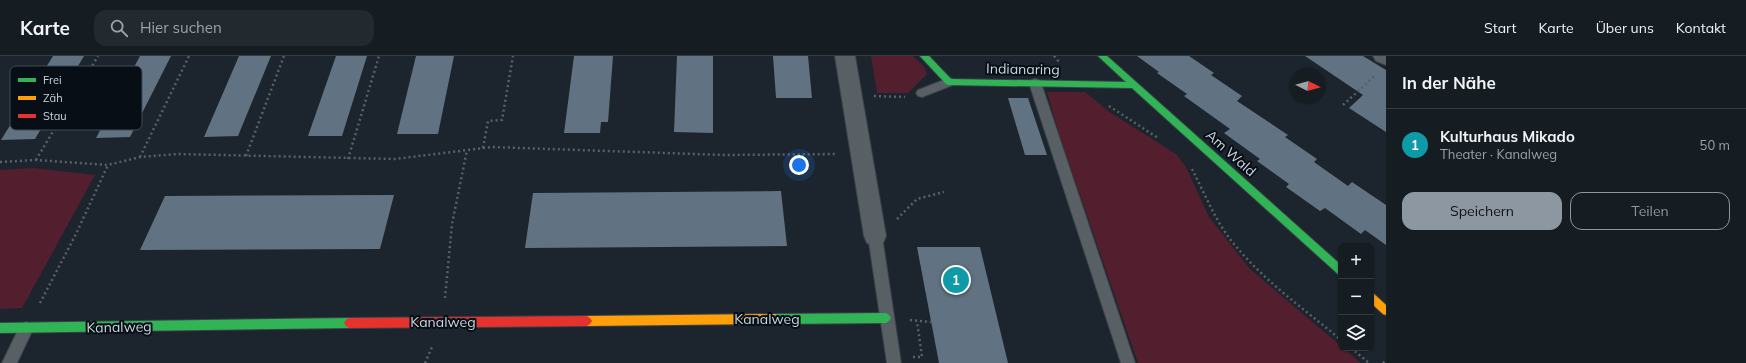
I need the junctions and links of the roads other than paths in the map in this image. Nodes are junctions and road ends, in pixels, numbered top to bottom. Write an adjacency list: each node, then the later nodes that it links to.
1 (845, 56): 8 (street)
2 (924, 56): 4 (street)
3 (1102, 56): 6 (street, Am Wald)
4 (949, 82): 5 (street, Indianaring); 7 (lane)
5 (1035, 83): 6 (street, Indianaring); 17 (lane)
6 (1134, 85): 9 (street, Am Wald)
7 (922, 93)
8 (875, 233): 12 (lane)
9 (1338, 268)
10 (1374, 301): 11 (street)
11 (1386, 311)
12 (886, 318): 14 (street, Kanalweg); 15 (lane)
13 (0, 328): 14 (street, Kanalweg)
14 (26, 329): 16 (lane)
15 (893, 360)
16 (9, 363)
17 (1128, 363)

